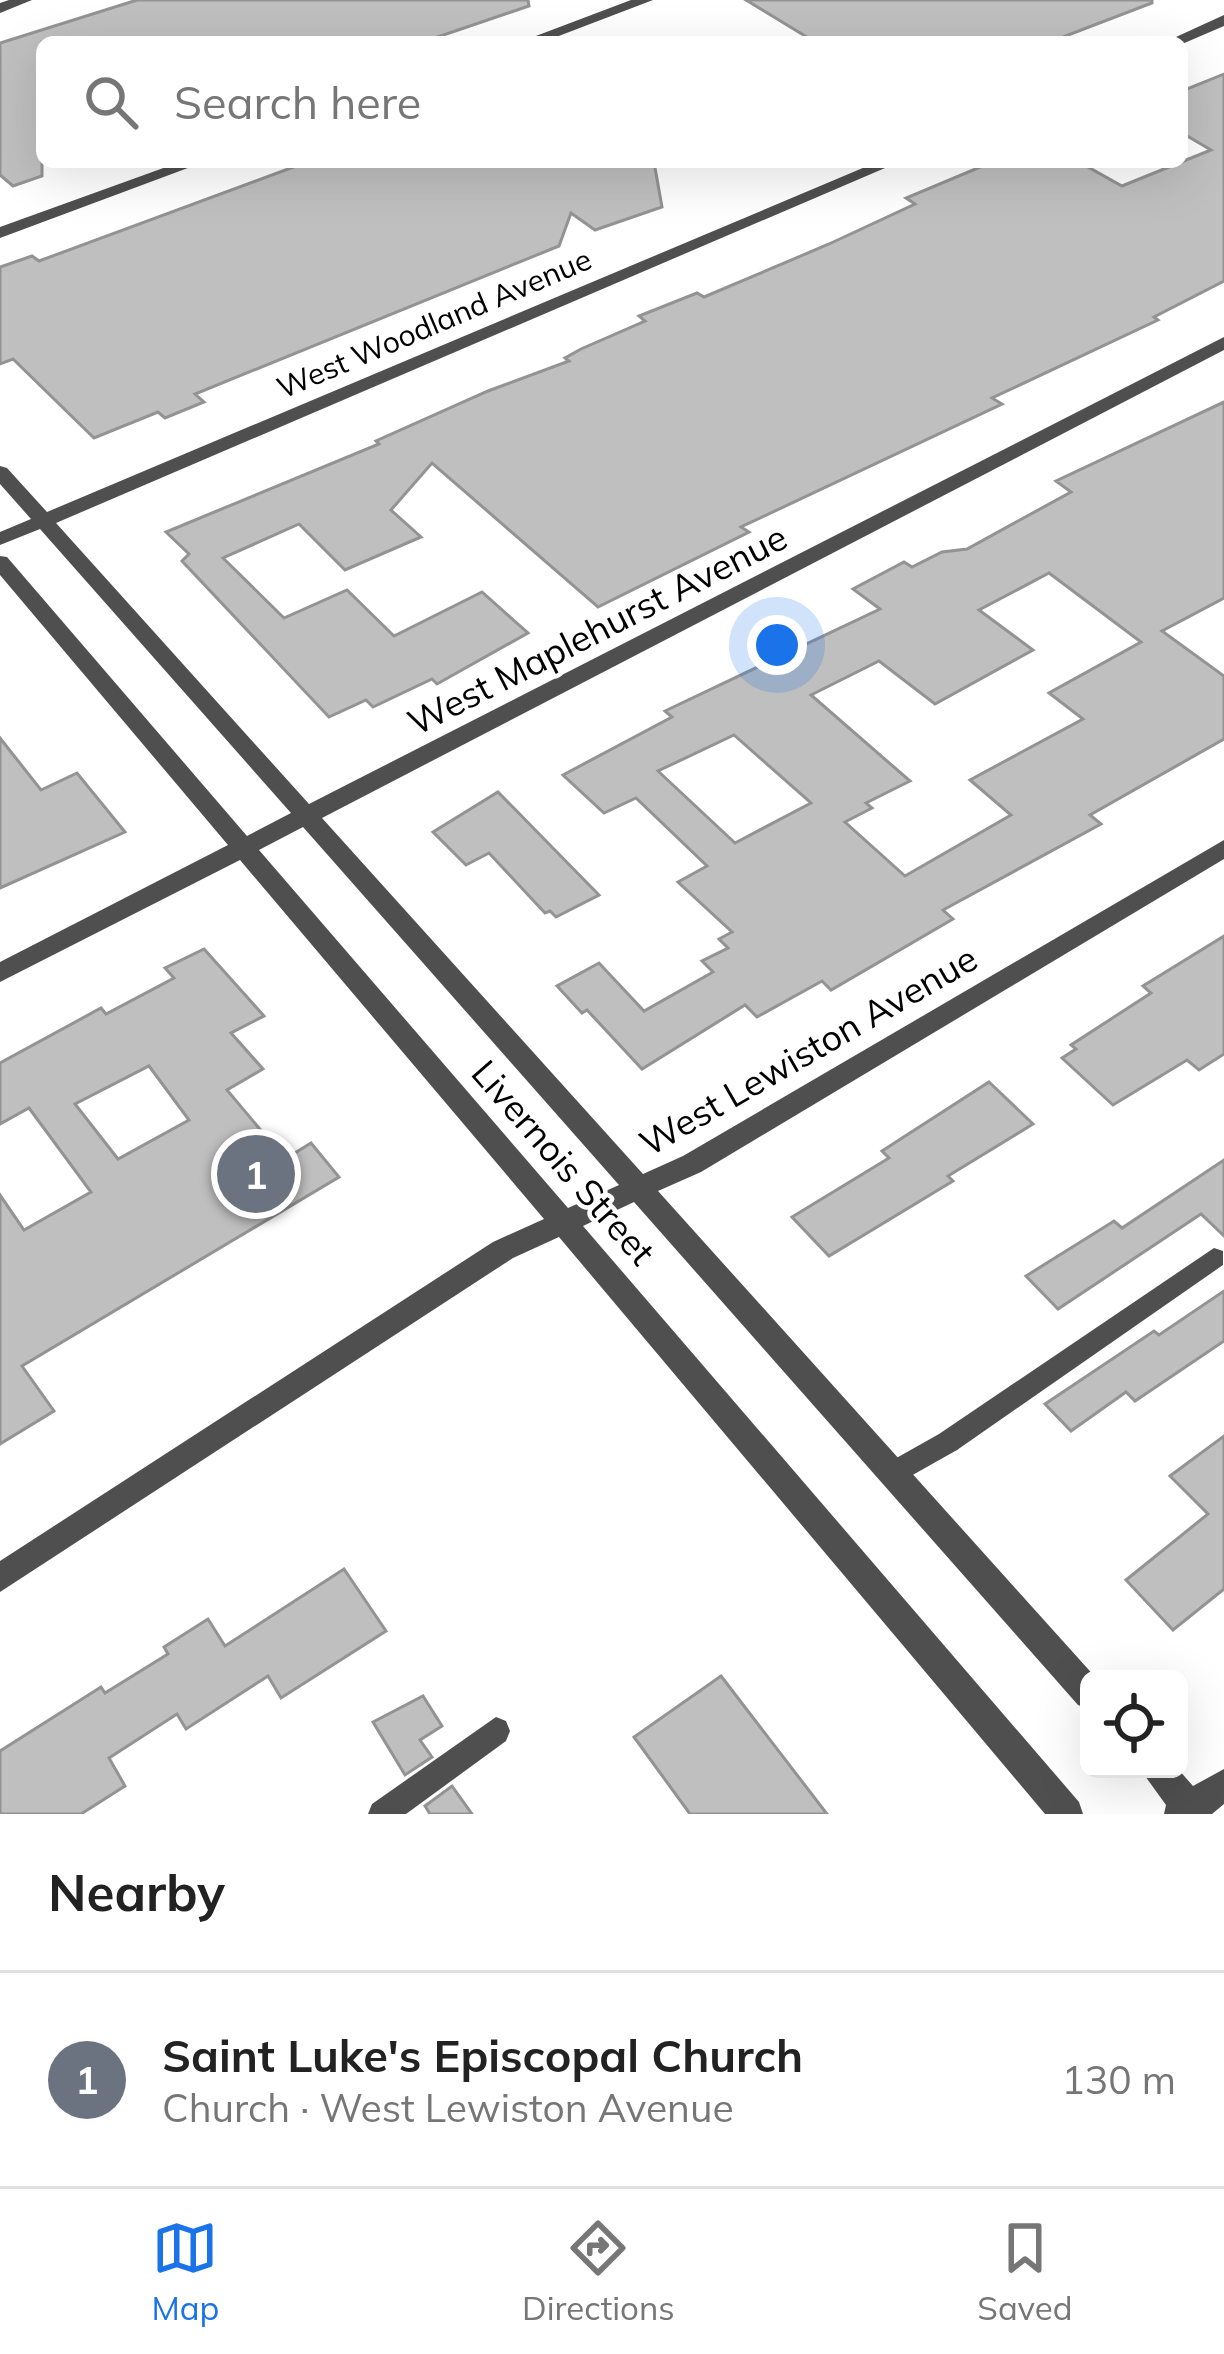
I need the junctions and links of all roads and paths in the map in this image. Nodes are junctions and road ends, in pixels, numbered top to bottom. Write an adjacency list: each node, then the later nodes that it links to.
1 (24, 0): 3 (street)
2 (645, 0): 5 (street)
3 (0, 8)
4 (1224, 20): 6 (street)
5 (546, 36)
6 (1187, 36)
7 (179, 168): 9 (street)
8 (877, 168): 12 (street, West Woodland Avenue)
9 (0, 233)
10 (1224, 343): 15 (street, West Maplehurst Avenue)
11 (0, 472): 12 (street, Livernois Street)
12 (43, 520): 13 (street, West Woodland Avenue); 15 (street, Livernois Street)
13 (0, 539)
14 (0, 562): 17 (street, Livernois Street)
15 (306, 816): 17 (street, West Maplehurst Avenue); 19 (street, Livernois Street)
16 (1224, 848): 19 (street, West Lewiston Avenue)
17 (242, 849): 18 (street, West Maplehurst Avenue); 20 (street, Livernois Street)
18 (0, 973)
19 (640, 1187): 20 (street, West Lewiston Avenue); 22 (street, Livernois Street)
20 (565, 1222): 23 (street, West Lewiston Avenue); 30 (street, Livernois Street)
21 (1214, 1258): 22 (lane)
22 (893, 1473): 24 (street, Livernois Street)
23 (0, 1578)
24 (1080, 1684)
25 (496, 1730): 29 (lane)
26 (1163, 1778): 28 (street)
27 (1224, 1785): 28 (street)
28 (1188, 1812)
29 (382, 1814)
30 (1066, 1814)

